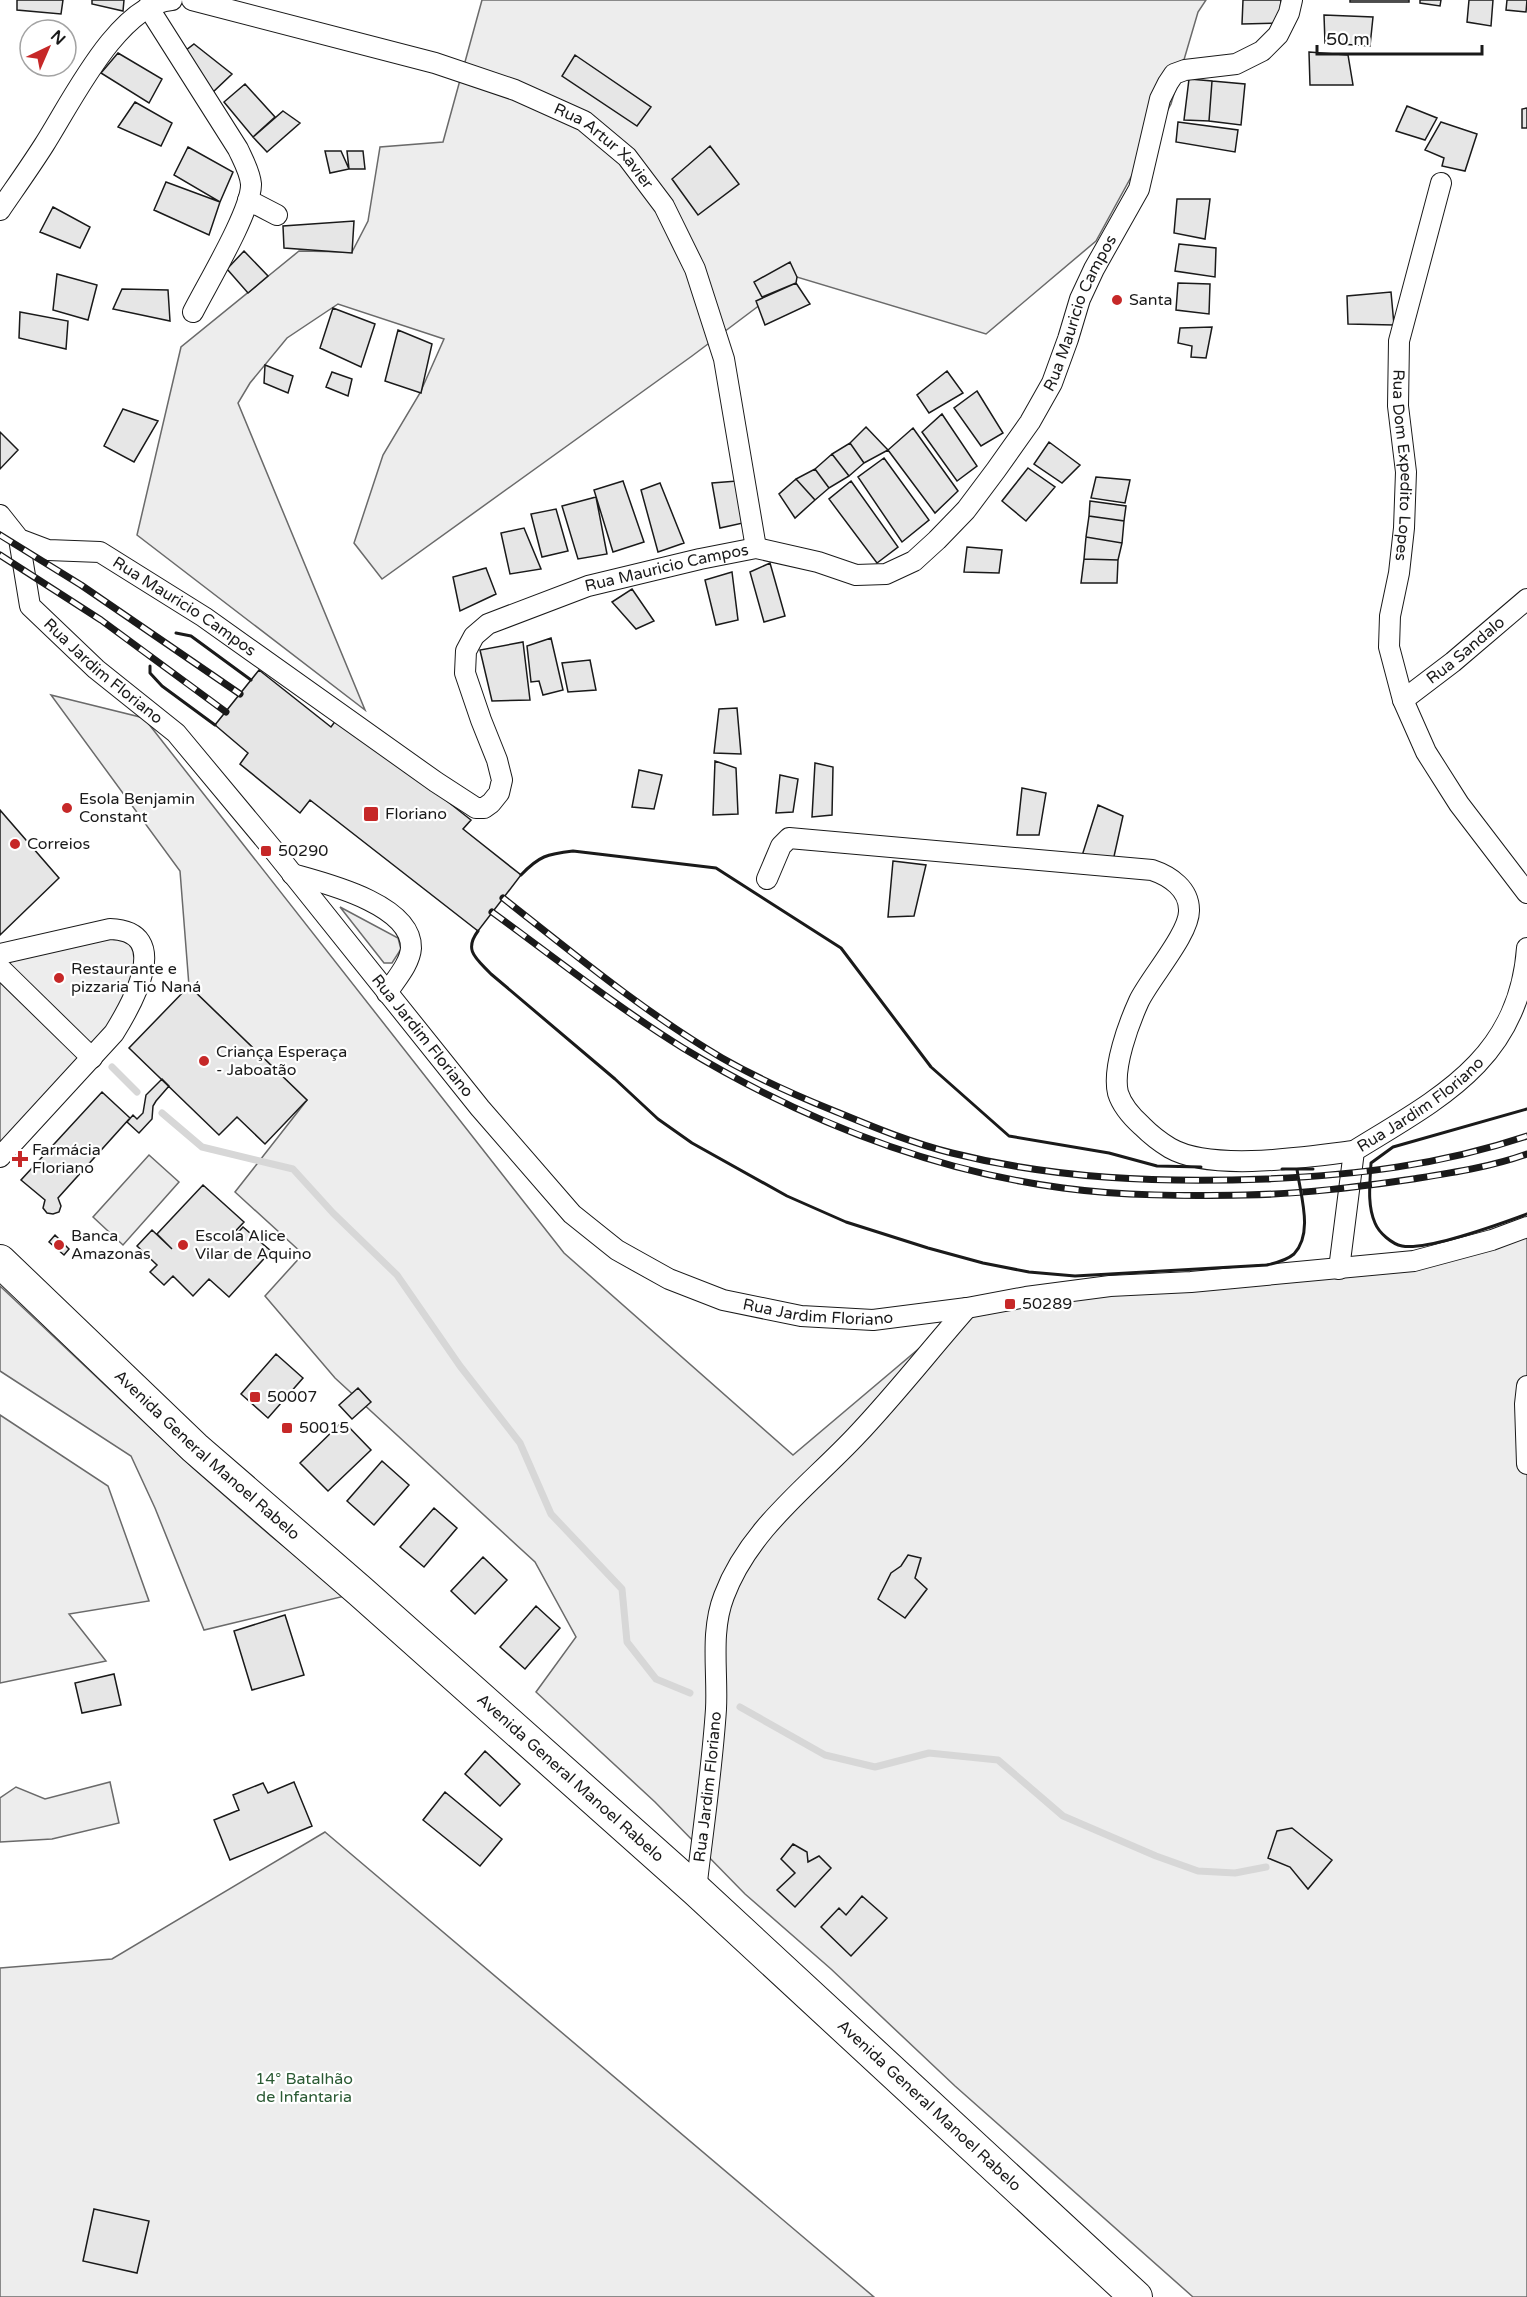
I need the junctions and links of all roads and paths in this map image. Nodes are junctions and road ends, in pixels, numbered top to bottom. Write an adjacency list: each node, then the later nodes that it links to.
1 (172, 0): 4 (street)
2 (192, 0): 12 (street, Rua Artur Xavier)
3 (1292, 0): 12 (street, Rua Mauricio Campos)
4 (148, 7): 6 (street); 7 (street)
5 (1441, 183): 14 (street, Rua Dom Expedito Lopes)
6 (248, 200): 8 (street); 9 (street)
7 (0, 210)
8 (277, 215)
9 (193, 312)
10 (0, 515): 11 (street)
11 (19, 539): 12 (street, Rua Mauricio Campos); 15 (street, Rua Jardim Floriano)
12 (756, 548)
13 (1527, 599): 14 (street, Rua Sandalo)
14 (1403, 700): 17 (street, Rua Dom Expedito Lopes)
15 (292, 874): 21 (street, Rua Jardim Floriano); 21 (street)
16 (767, 879): 23 (street)
17 (1527, 892)
18 (1527, 948): 23 (street, Rua Jardim Floriano)
19 (0, 954): 22 (street)
20 (0, 968): 22 (street)
21 (387, 993): 28 (street, Rua Jardim Floriano)
22 (92, 1058): 24 (street)
23 (1354, 1151): 27 (street, Rua Jardim Floriano)
24 (0, 1157)
25 (1527, 1227): 27 (street, Rua Jardim Floriano)
26 (0, 1261): 31 (main road, Avenida General Manoel Rabelo)
27 (1339, 1269): 28 (street, Rua Jardim Floriano)
28 (967, 1308): 31 (street, Rua Jardim Floriano)
29 (1527, 1386): 30 (street)
30 (1527, 1464)
31 (696, 1890): 32 (main road, Avenida General Manoel Rabelo)
32 (1136, 2297)

